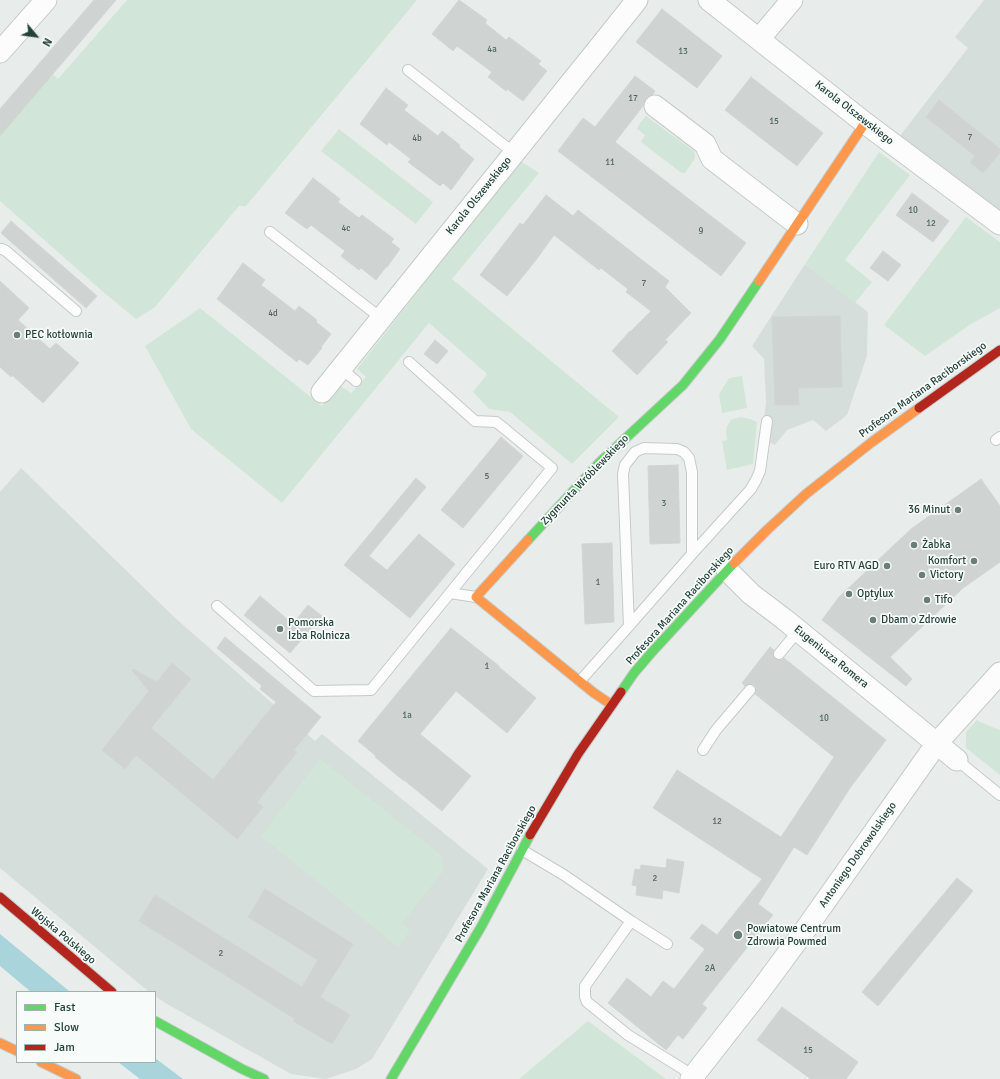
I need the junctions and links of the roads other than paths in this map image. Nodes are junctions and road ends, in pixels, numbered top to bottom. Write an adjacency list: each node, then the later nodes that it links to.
1 (46, 0): 6 (street)
2 (637, 0): 10 (street, Karola Olszewskiego)
3 (709, 0): 5 (street, Karola Olszewskiego)
4 (792, 0): 5 (street)
5 (759, 39): 9 (street, Karola Olszewskiego)
6 (0, 52)
7 (408, 70): 10 (lane)
8 (655, 106): 11 (street)
9 (864, 123): 11 (street, Zygmunta Wróblewskiego); 12 (street, Karola Olszewskiego)
10 (514, 153): 16 (street, Karola Olszewskiego)
11 (797, 224): 24 (street, Zygmunta Wróblewskiego)
12 (1000, 224)
13 (270, 232): 16 (lane)
14 (0, 249): 15 (lane)
15 (76, 311)
16 (381, 318): 19 (street, Karola Olszewskiego)
17 (1000, 350): 22 (street, Profesora Mariana Raciborskiego)
18 (409, 362): 23 (lane)
19 (322, 392)
20 (767, 421): 21 (lane)
21 (692, 554): 26 (lane); 26 (lane)
22 (727, 570): 27 (street, Eugeniusza Romera); 32 (street, Profesora Mariana Raciborskiego)
23 (450, 594): 24 (lane); 25 (lane)
24 (476, 597): 30 (street)
25 (217, 606)
26 (629, 626): 30 (lane)
27 (798, 631): 28 (lane); 33 (street, Eugeniusza Romera)
28 (779, 654)
29 (1000, 672): 33 (street, Antoniego Dobrowolskiego)
30 (580, 681): 32 (street)
31 (750, 690): 34 (lane)
32 (612, 705): 37 (street, Profesora Mariana Raciborskiego)
33 (937, 743): 35 (street, Eugeniusza Romera); 46 (street, Antoniego Dobrowolskiego)
34 (703, 750)
35 (957, 760): 36 (lane)
36 (1000, 795)
37 (522, 850): 39 (lane); 49 (street, Profesora Mariana Raciborskiego)
38 (0, 897): 41 (street, Wojska Polskiego)
39 (631, 921): 40 (lane); 46 (lane)
40 (668, 944)
41 (111, 991)
42 (156, 1021): 48 (street)
43 (0, 1043): 44 (street)
44 (16, 1051)
45 (43, 1063): 47 (street)
46 (692, 1078)
47 (76, 1079)
48 (264, 1079)
49 (391, 1079)

